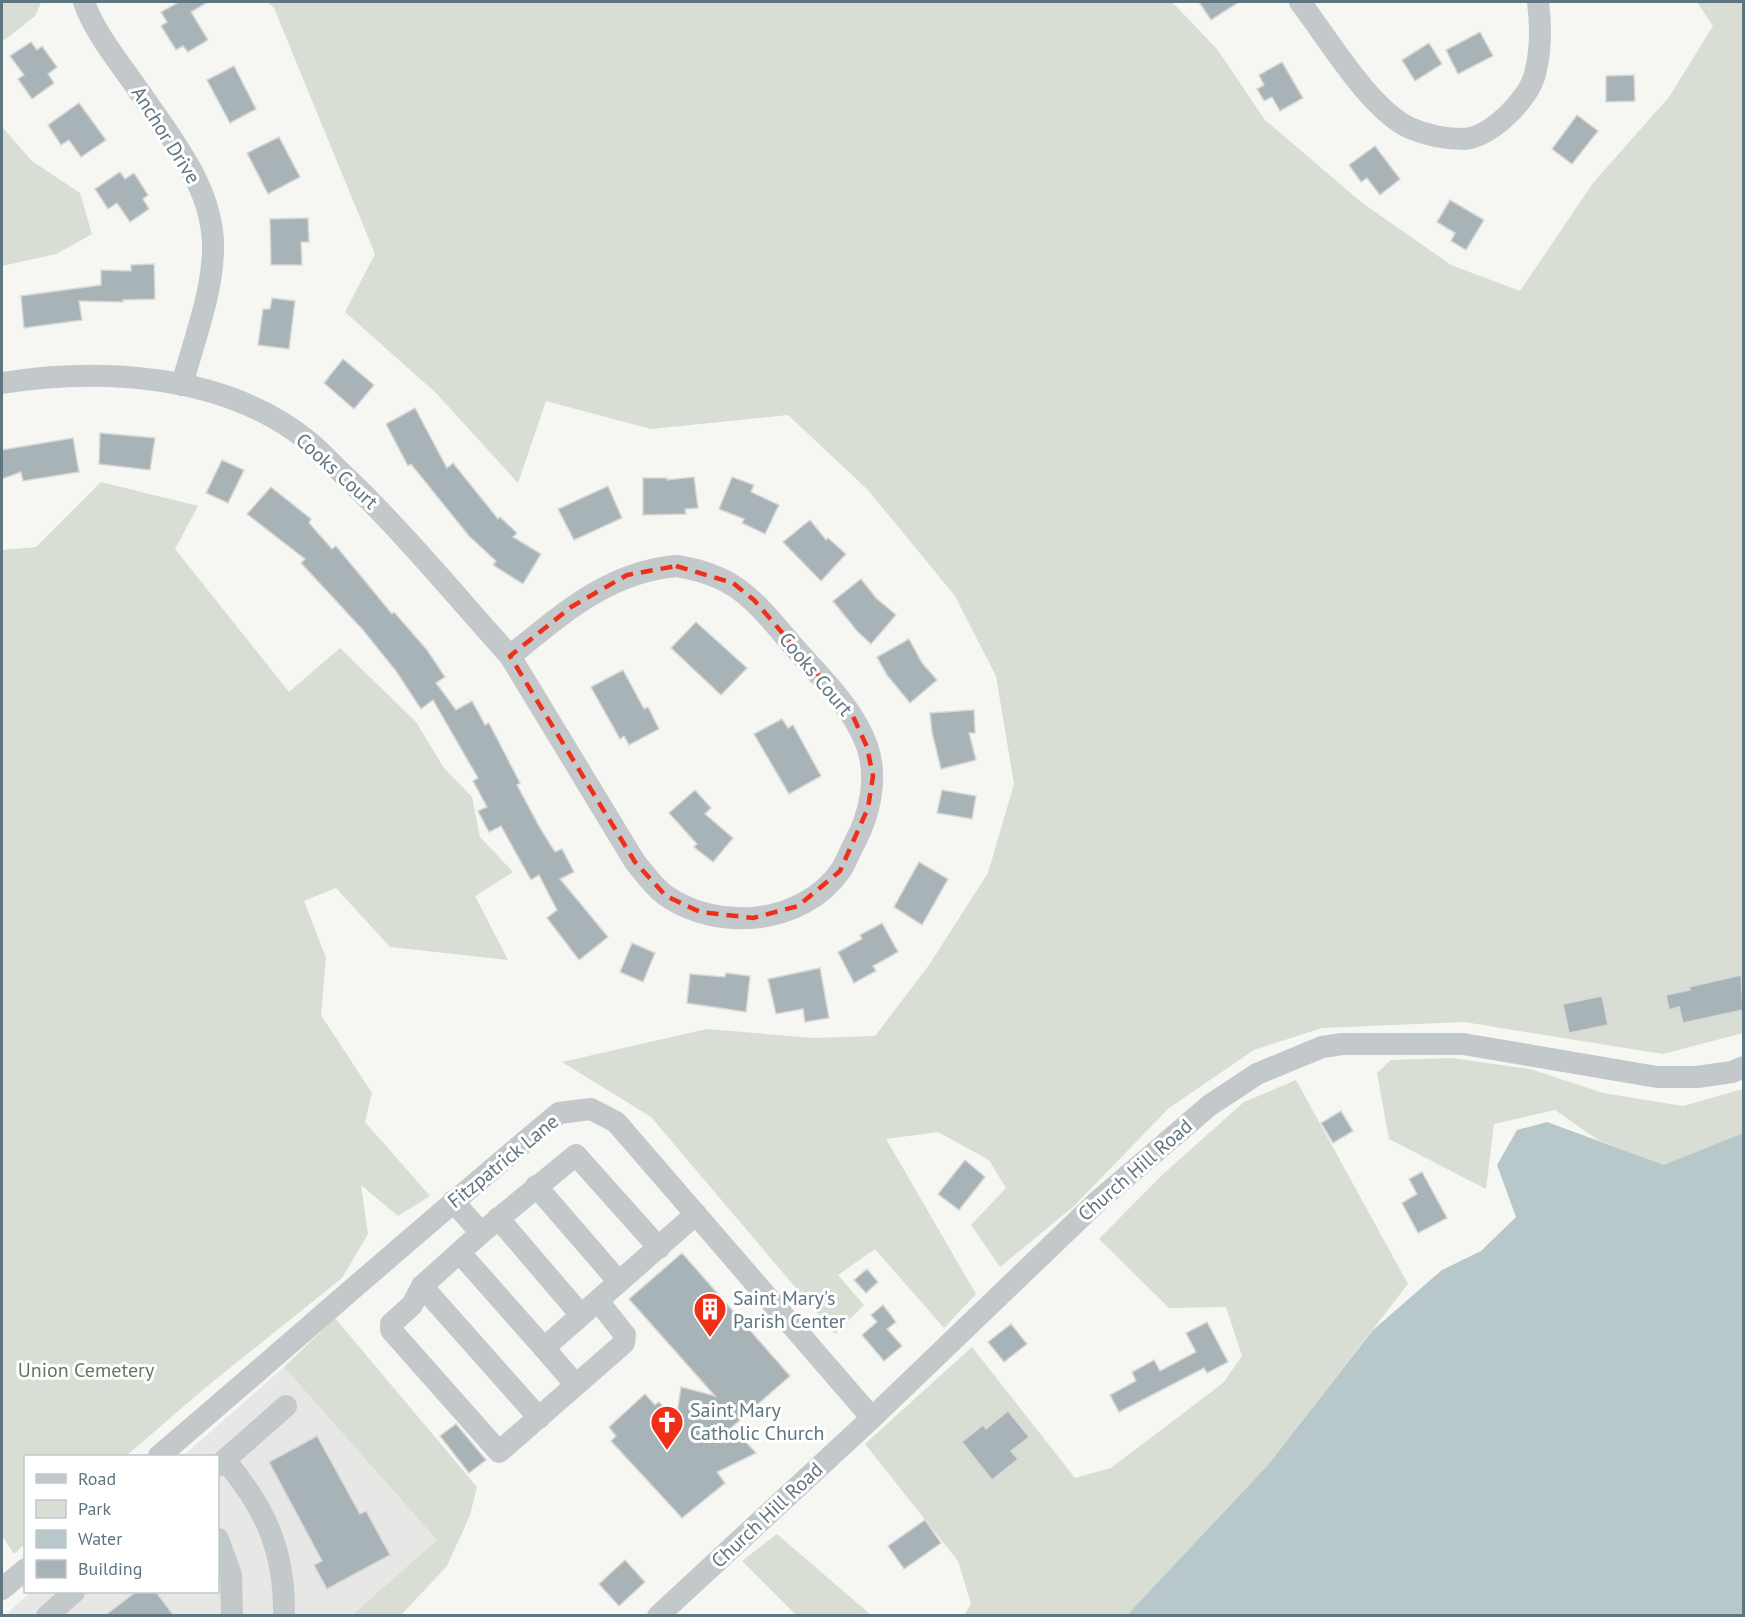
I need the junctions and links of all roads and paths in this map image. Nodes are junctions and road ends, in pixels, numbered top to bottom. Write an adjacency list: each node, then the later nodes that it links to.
1 (84, 2): 5 (street, Anchor Drive)
2 (1300, 2): 3 (street)
3 (1538, 2)
4 (2, 383): 5 (street, Cooks Court)
5 (182, 385): 6 (street, Cooks Court)
6 (510, 657): 6 (street, Cooks Court)
7 (1743, 1067): 21 (street, Church Hill Road)
8 (536, 1186): 11 (street); 12 (street); 14 (street)
9 (453, 1201): 10 (street, Fitzpatrick Lane); 11 (street); 22 (street, Fitzpatrick Lane)
10 (696, 1214): 12 (street); 21 (street, Fitzpatrick Lane)
11 (490, 1225): 13 (street); 16 (street)
12 (659, 1248): 14 (street)
13 (460, 1253): 15 (street); 17 (street)
14 (620, 1282): 16 (street)
15 (422, 1286): 20 (street); 20 (street)
16 (589, 1308): 17 (street); 18 (street)
17 (544, 1348): 18 (street)
18 (576, 1385): 20 (street)
19 (286, 1406): 23 (street)
20 (539, 1418)
21 (872, 1418): 31 (street, Church Hill Road)
22 (160, 1455)
23 (221, 1463): 30 (street)
24 (219, 1542): 29 (street)
25 (24, 1571): 26 (street)
26 (2, 1590)
27 (73, 1593): 28 (street)
28 (46, 1616)
29 (232, 1616)
30 (284, 1616)
31 (658, 1616)

